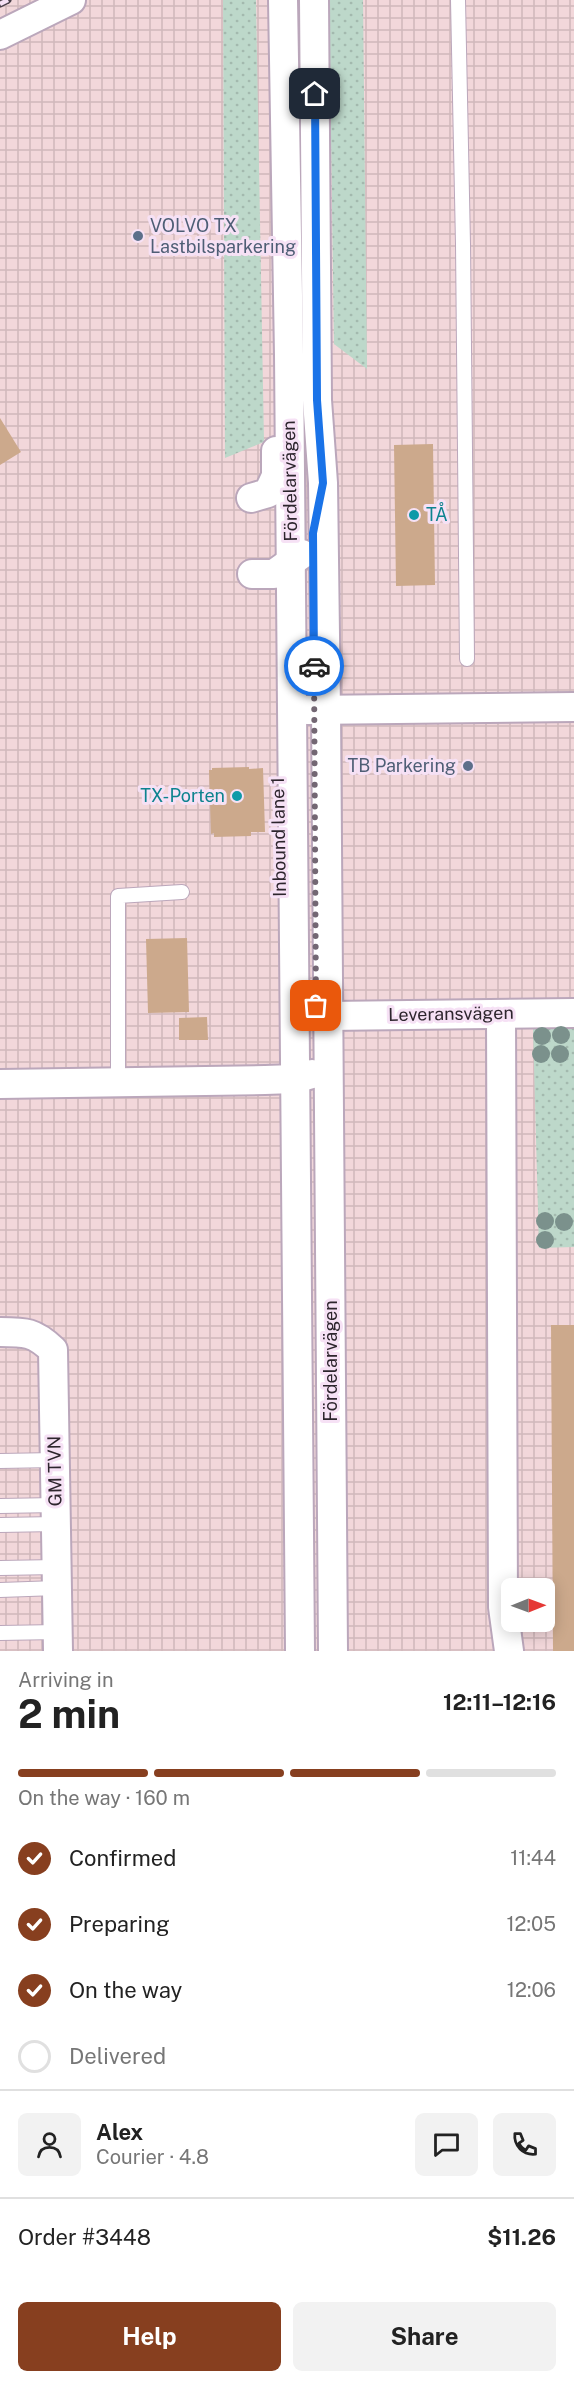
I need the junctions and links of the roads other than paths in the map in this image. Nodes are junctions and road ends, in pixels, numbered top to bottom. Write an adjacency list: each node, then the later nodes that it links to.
1 (71, 0): 5 (street)
2 (283, 0): 6 (street, Fördelarvägen)
3 (314, 0): 7 (street, Fördelarvägen)
4 (458, 0): 12 (lane)
5 (0, 35)
6 (289, 398): 8 (street, Fördelarvägen); 10 (street, Fördelarvägen)
7 (323, 483): 9 (street, Fördelarvägen); 14 (street, Fördelarvägen)
8 (251, 498)
9 (313, 533): 10 (street, Fördelarvägen); 14 (street)
10 (291, 563): 11 (street, Fördelarvägen); 11 (street, Fördelarvägen)
11 (287, 620): 14 (street, Inbound lane 1); 14 (street)
12 (466, 659)
13 (574, 707): 14 (street)
14 (303, 710): 18 (street); 19 (street, Inbound lane 1)
15 (182, 892): 20 (lane)
16 (574, 1013): 17 (street, Leveransvägen)
17 (501, 1014): 18 (street, Leveransvägen); 35 (street)
18 (328, 1016): 19 (street)
19 (305, 1075): 20 (street); 33 (street, Fördelarvägen); 34 (street, Fördelarvägen)
20 (118, 1082): 21 (street)
21 (0, 1084)
22 (0, 1332): 23 (street, GM TVN)
23 (55, 1460): 24 (lane); 26 (street, GM TVN)
24 (0, 1461)
25 (0, 1506): 26 (lane)
26 (56, 1514): 27 (lane); 29 (street, GM TVN)
27 (0, 1525)
28 (0, 1568): 29 (lane)
29 (57, 1578): 30 (lane); 32 (street, GM TVN)
30 (0, 1590)
31 (0, 1633): 32 (lane)
32 (58, 1641)
33 (300, 1651)
34 (333, 1651)
35 (509, 1651)

